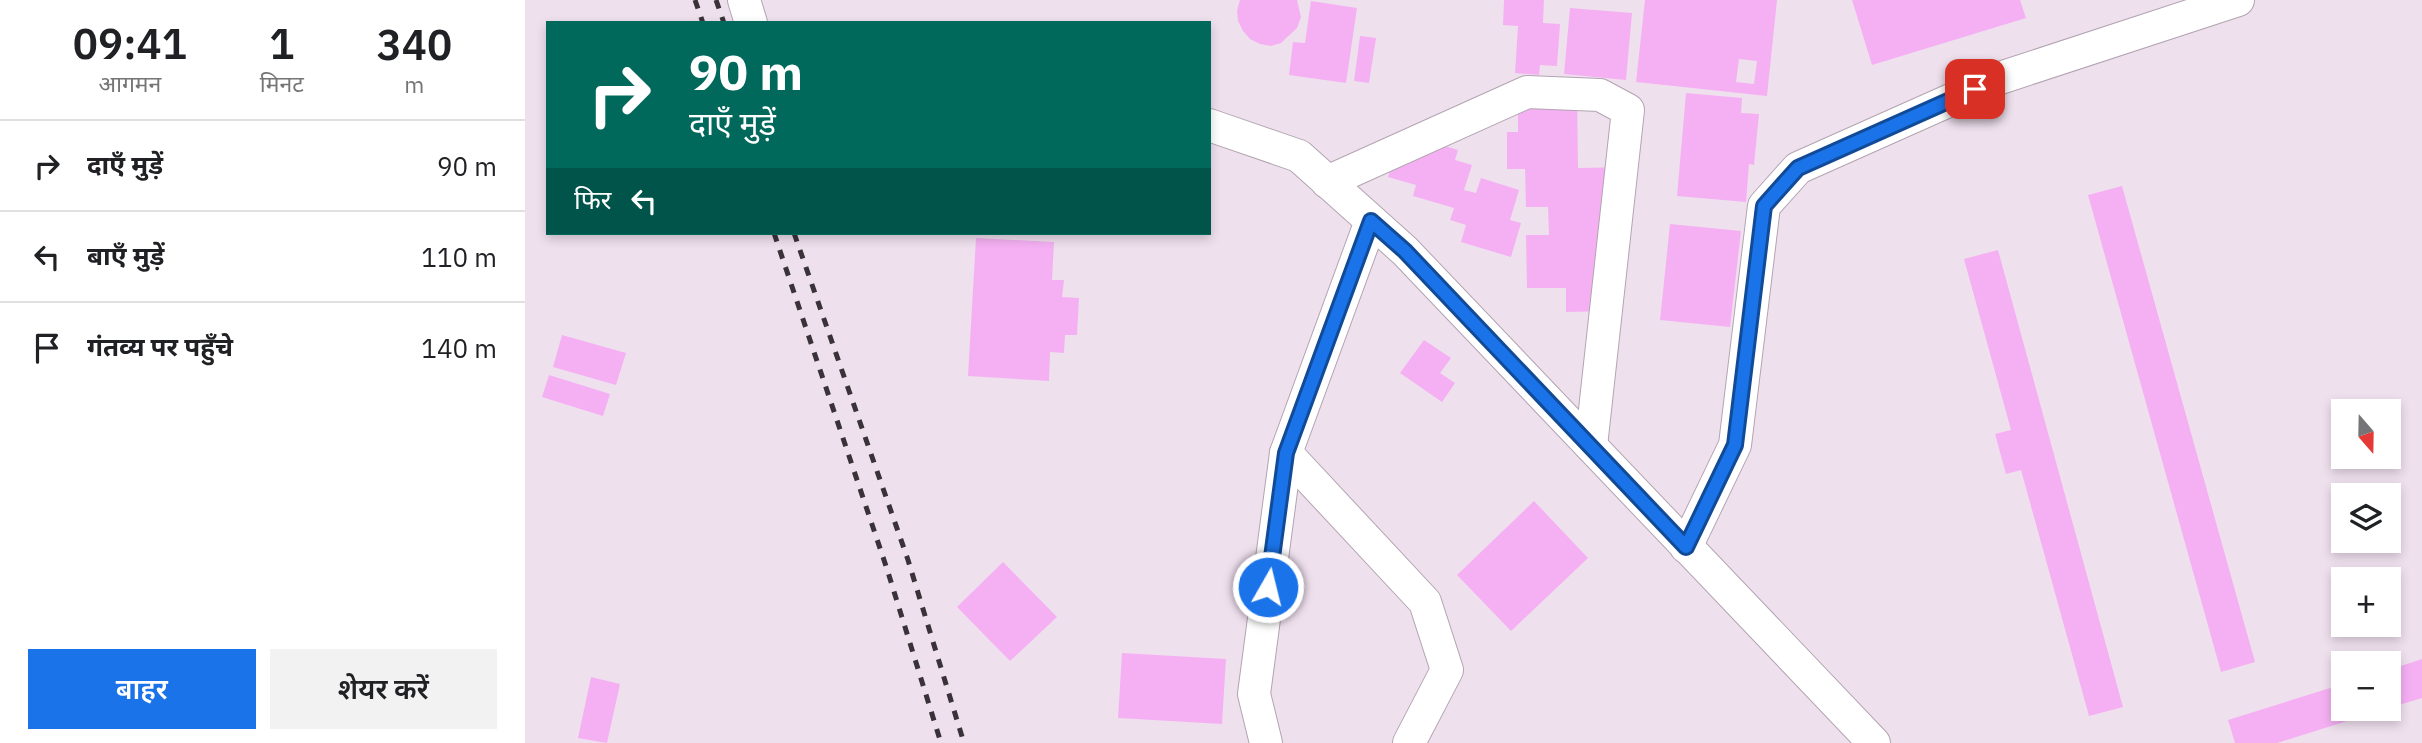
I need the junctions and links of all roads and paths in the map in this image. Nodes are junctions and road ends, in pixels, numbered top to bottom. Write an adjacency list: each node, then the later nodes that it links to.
1 (744, 0): 3 (street)
2 (2238, 0): 9 (street)
3 (750, 21)
4 (1211, 126): 5 (street)
5 (1327, 182): 6 (street); 7 (street)
6 (1371, 221): 7 (street); 8 (street)
7 (1591, 446): 9 (street)
8 (1286, 453): 10 (street); 11 (street)
9 (1686, 547): 12 (street)
10 (1266, 743)
11 (1409, 743)
12 (1874, 743)

